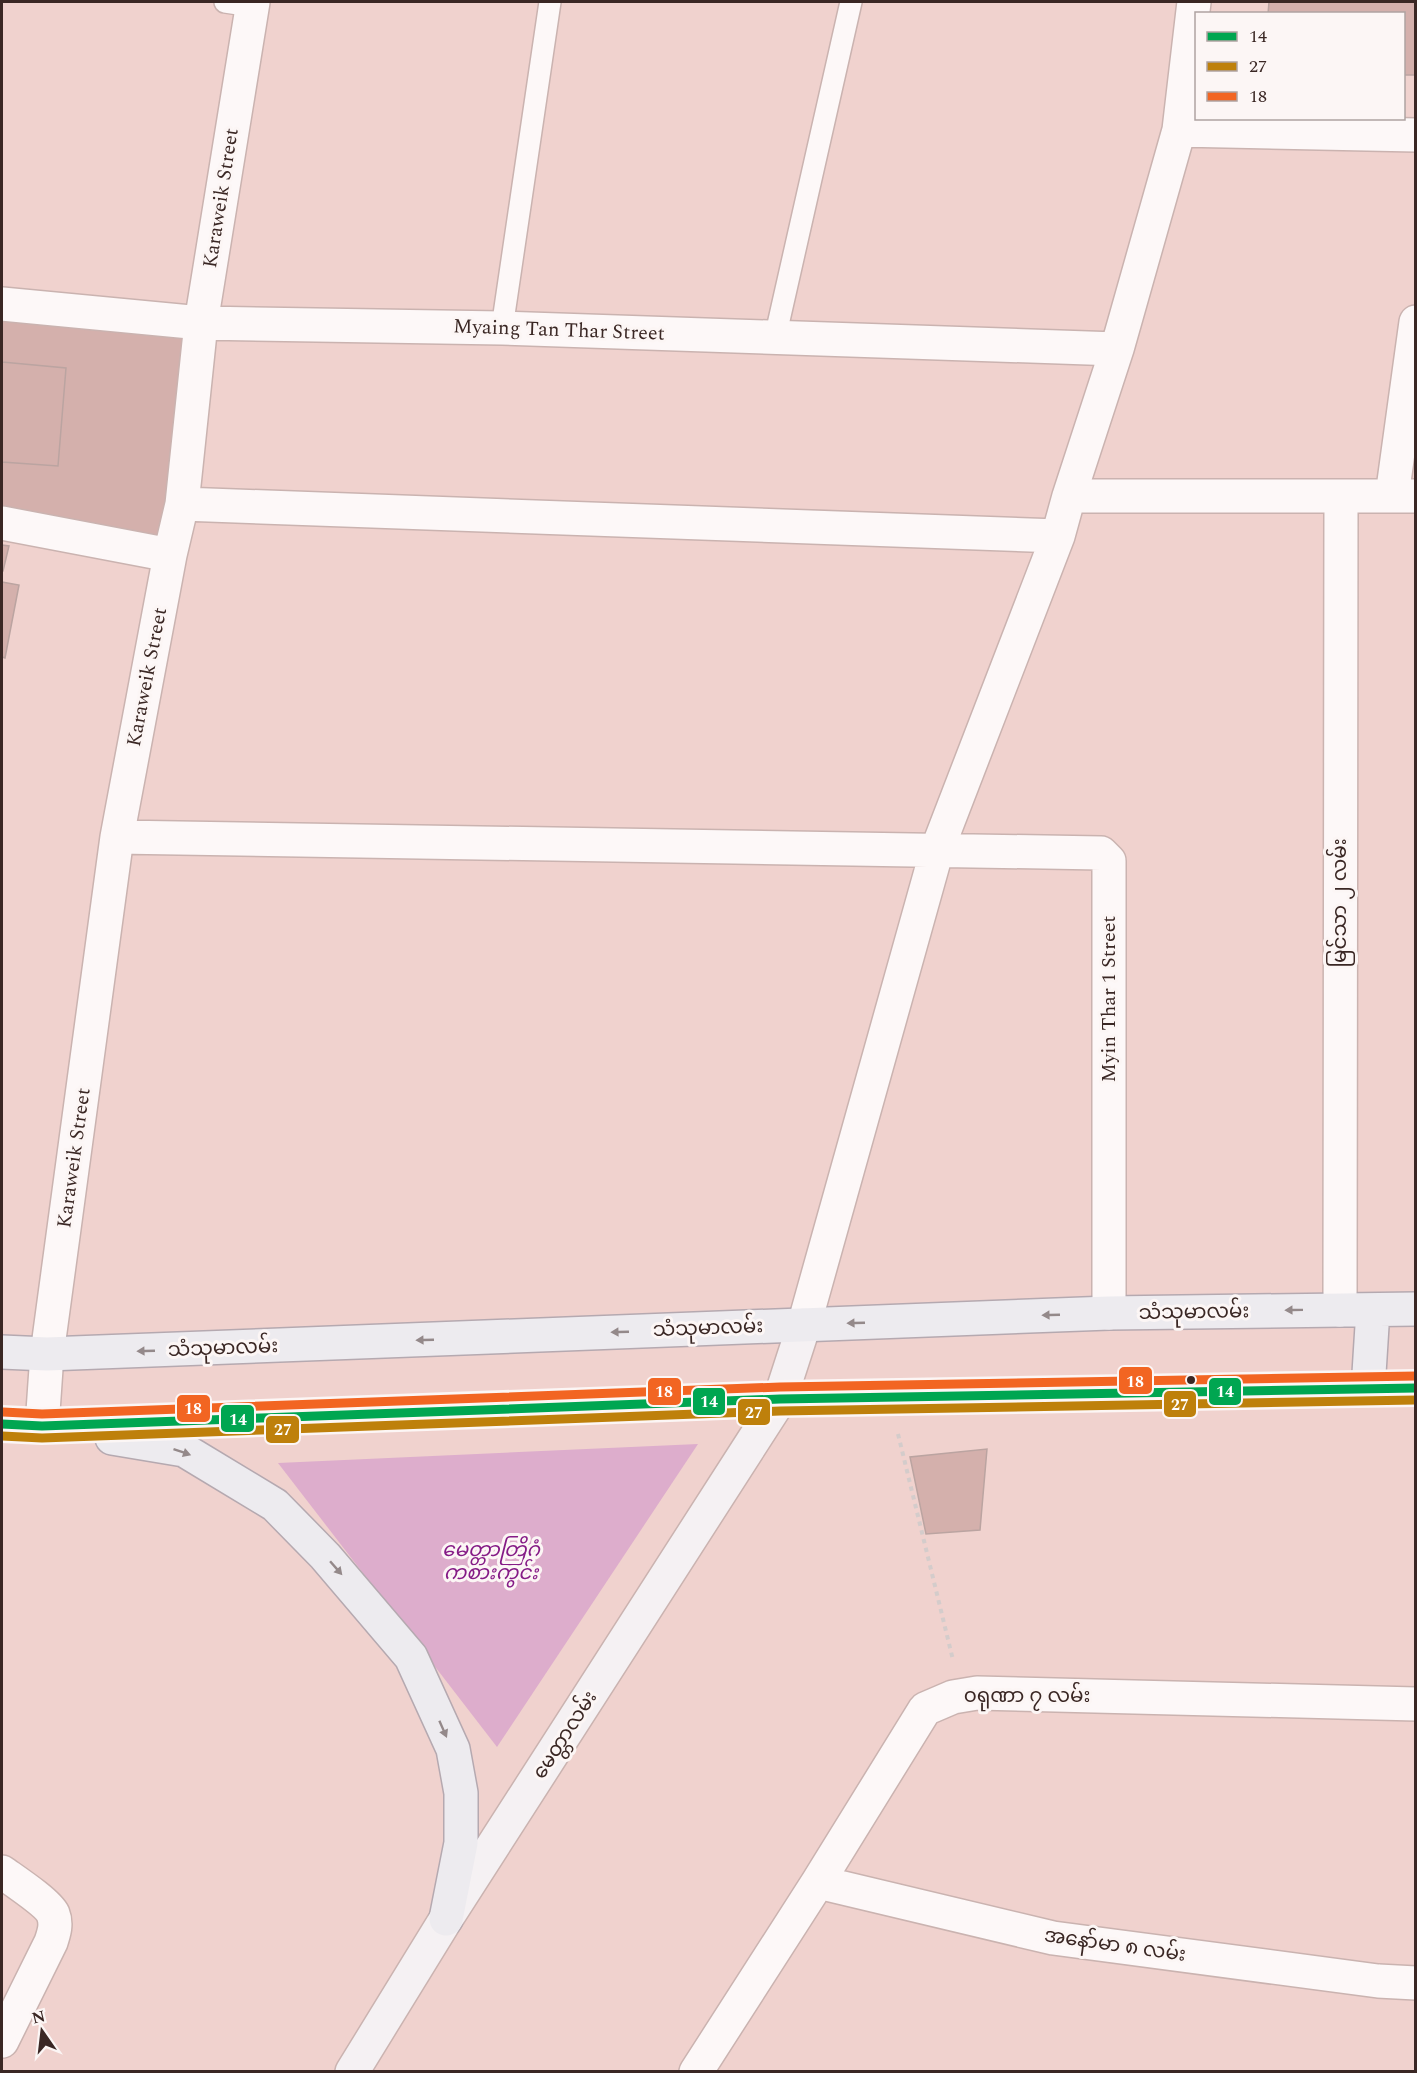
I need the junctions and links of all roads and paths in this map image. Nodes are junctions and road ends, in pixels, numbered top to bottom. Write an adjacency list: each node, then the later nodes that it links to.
1 (550, 2): 10 (lane)
2 (851, 2): 11 (lane)
3 (1194, 2): 5 (street)
4 (243, 3): 9 (street, Karaweik Street)
5 (1179, 130): 6 (street); 12 (street)
6 (1416, 135)
7 (2, 304): 9 (street, Myaing Tan Thar Street)
8 (1416, 322): 14 (street)
9 (201, 323): 10 (street, Myaing Tan Thar Street); 16 (street, Karaweik Street)
10 (502, 328): 11 (street, Myaing Tan Thar Street)
11 (775, 338): 12 (street, Myaing Tan Thar Street)
12 (1117, 349): 13 (street)
13 (1069, 496): 15 (street); 18 (street)
14 (1404, 496): 15 (street)
15 (1341, 497): 23 (street, မြင်သာ ၂ လမ်း)
16 (182, 504): 18 (street); 19 (street, Karaweik Street)
17 (2, 523): 19 (street)
18 (1058, 536): 21 (street)
19 (170, 555): 20 (street, Karaweik Street)
20 (117, 837): 21 (street, Myin Thar 1 Street); 28 (street, Karaweik Street)
21 (937, 850): 25 (street, Myin Thar 1 Street); 26 (street)
22 (1416, 1309): 24 (main road, သံသုမာလမ်း)
23 (1340, 1310): 24 (main road, သံသုမာလမ်း); 25 (main road, သံသုမာလမ်း, one-way to 25)
24 (1373, 1310): 30 (main road)
25 (1109, 1313): 26 (main road, သံသုမာလမ်း, one-way to 26)
26 (804, 1325): 28 (main road, သံသုမာလမ်း, one-way to 28); 32 (main road, မေတ္တာလမ်း)
27 (2, 1353): 28 (main road, သံသုမာလမ်း)
28 (47, 1354): 34 (street, Karaweik Street)
29 (1416, 1388): 30 (main road)
30 (1368, 1389): 31 (main road)
31 (889, 1398): 32 (main road); 35 (path)
32 (780, 1400): 34 (main road); 39 (main road, မေတ္တာလမ်း)
33 (2, 1424): 34 (main road)
34 (42, 1426): 39 (main road, one-way to 39)
35 (962, 1695): 36 (street, ၀ရုဏာ ၇ လမ်း); 38 (street, ၀ရုဏာ ၇ လမ်း)
36 (1416, 1704)
37 (2, 1872): 41 (street)
38 (818, 1882): 40 (street, အနော်မာ ၈ လမ်း); 43 (street, ၀ရုဏာ ၇ လမ်း)
39 (446, 1919): 42 (main road, မေတ္တာလမ်း)
40 (1416, 1983)
41 (2, 2041)
42 (352, 2072)
43 (696, 2072)

